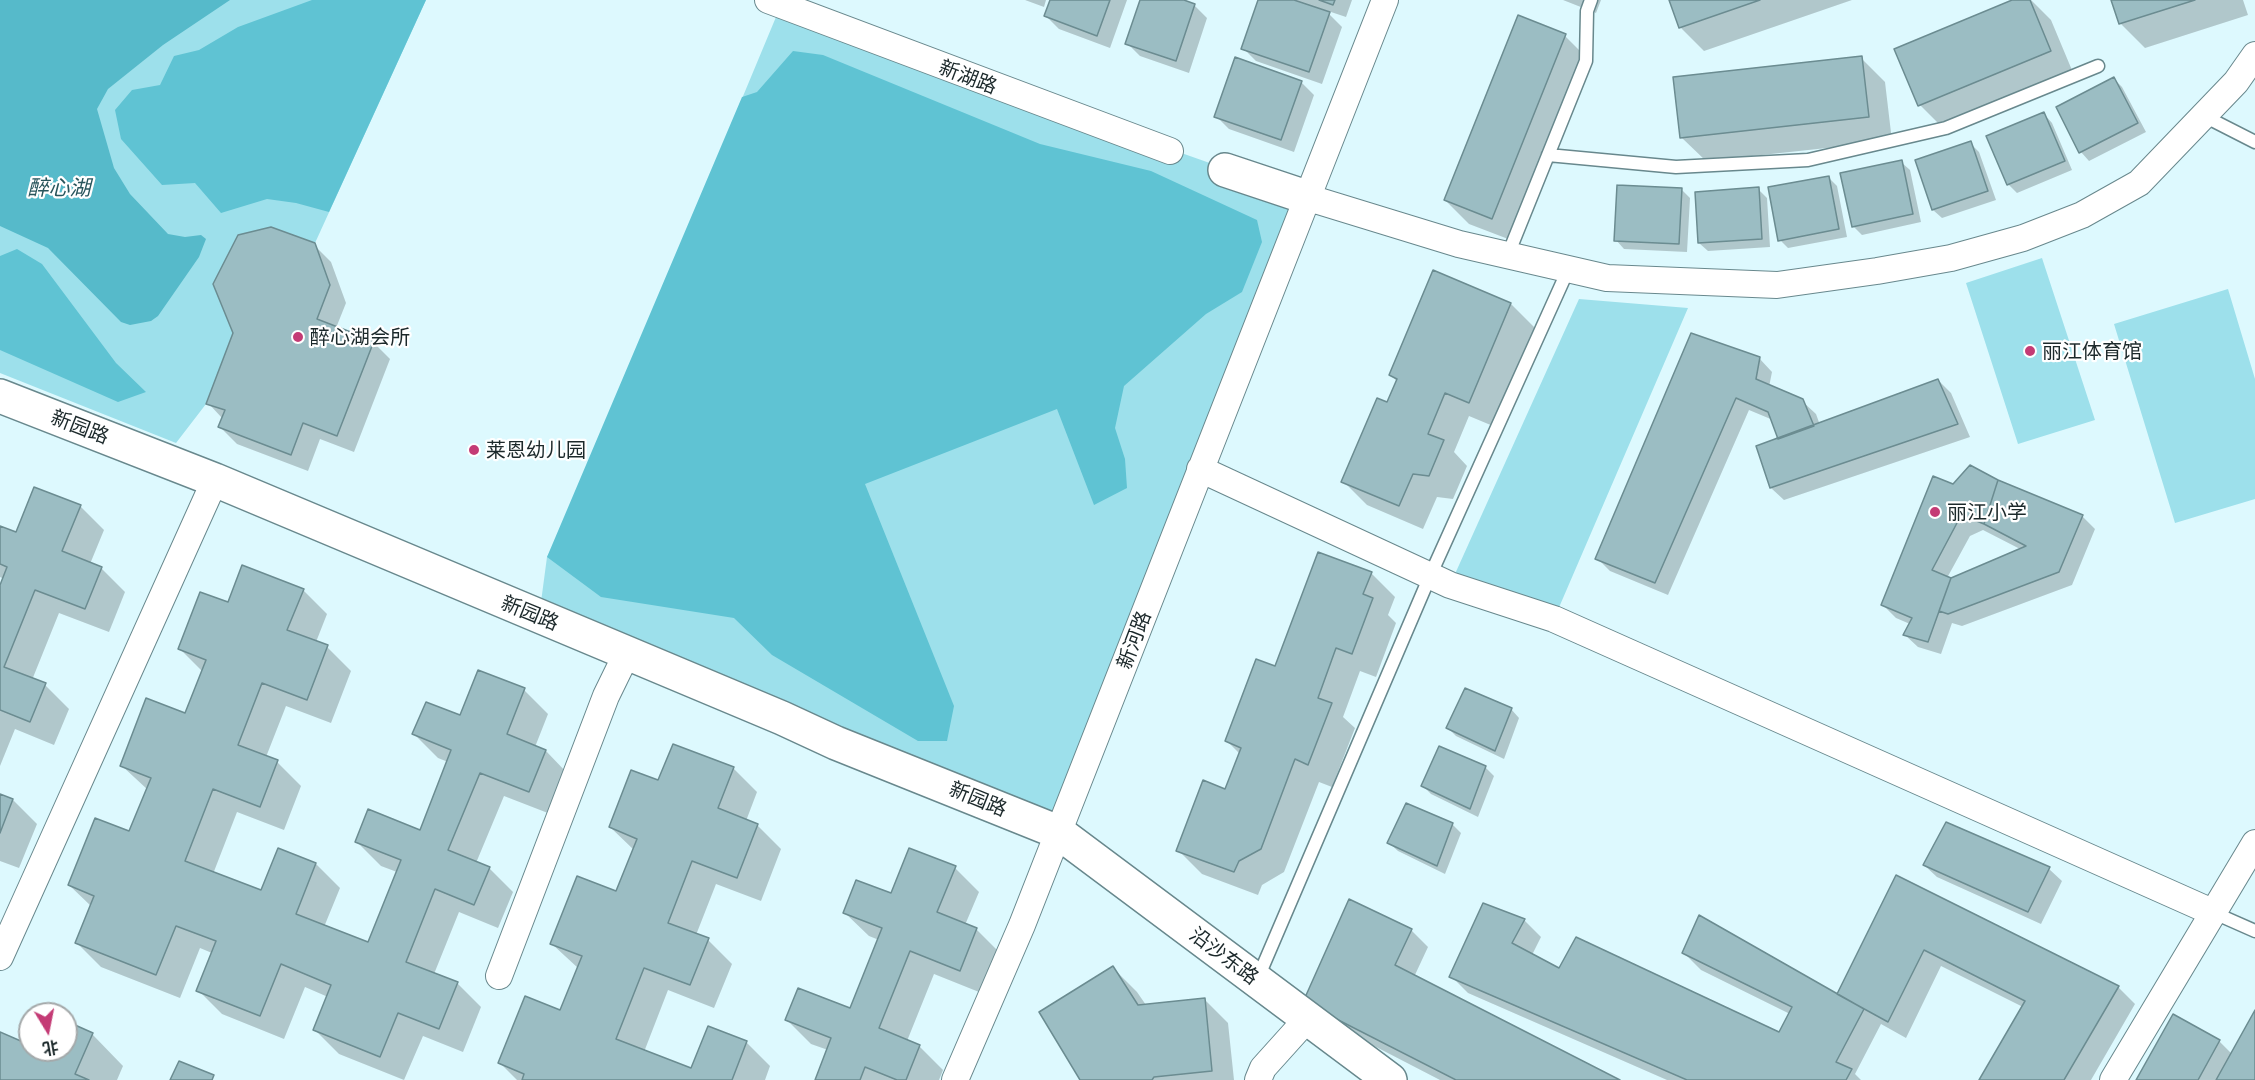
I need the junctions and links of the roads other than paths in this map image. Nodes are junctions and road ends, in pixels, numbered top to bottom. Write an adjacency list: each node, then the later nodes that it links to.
1 (768, 0): 8 (street, 新湖路)
2 (1385, 0): 11 (street, 新河路)
3 (1591, 0): 9 (lane)
4 (2255, 55): 6 (street)
5 (2098, 66): 9 (lane)
6 (2204, 116): 7 (lane); 13 (street)
7 (2255, 142)
8 (1170, 151)
9 (1548, 155): 12 (lane)
10 (1226, 170): 11 (street)
11 (1309, 198): 12 (street); 15 (street, 新河路)
12 (1507, 257): 13 (street)
13 (1568, 270): 17 (lane)
14 (0, 396): 16 (street, 新园路)
15 (1200, 469): 17 (street); 19 (street, 新河路)
16 (215, 480): 18 (street, 新园路); 23 (street)
17 (1430, 576): 21 (street); 25 (lane)
18 (627, 653): 19 (street, 新园路); 24 (street)
19 (1058, 832): 25 (street, 沿沙东路); 27 (street, 新河路)
20 (2255, 843): 21 (street)
21 (2212, 912): 22 (lane); 30 (street)
22 (2255, 931)
23 (0, 957)
24 (499, 976)
25 (1257, 980): 26 (street, 沿沙东路)
26 (1308, 1018): 28 (street); 29 (street, 沿沙东路)
27 (955, 1080)
28 (1258, 1080)
29 (1390, 1080)
30 (2113, 1080)

